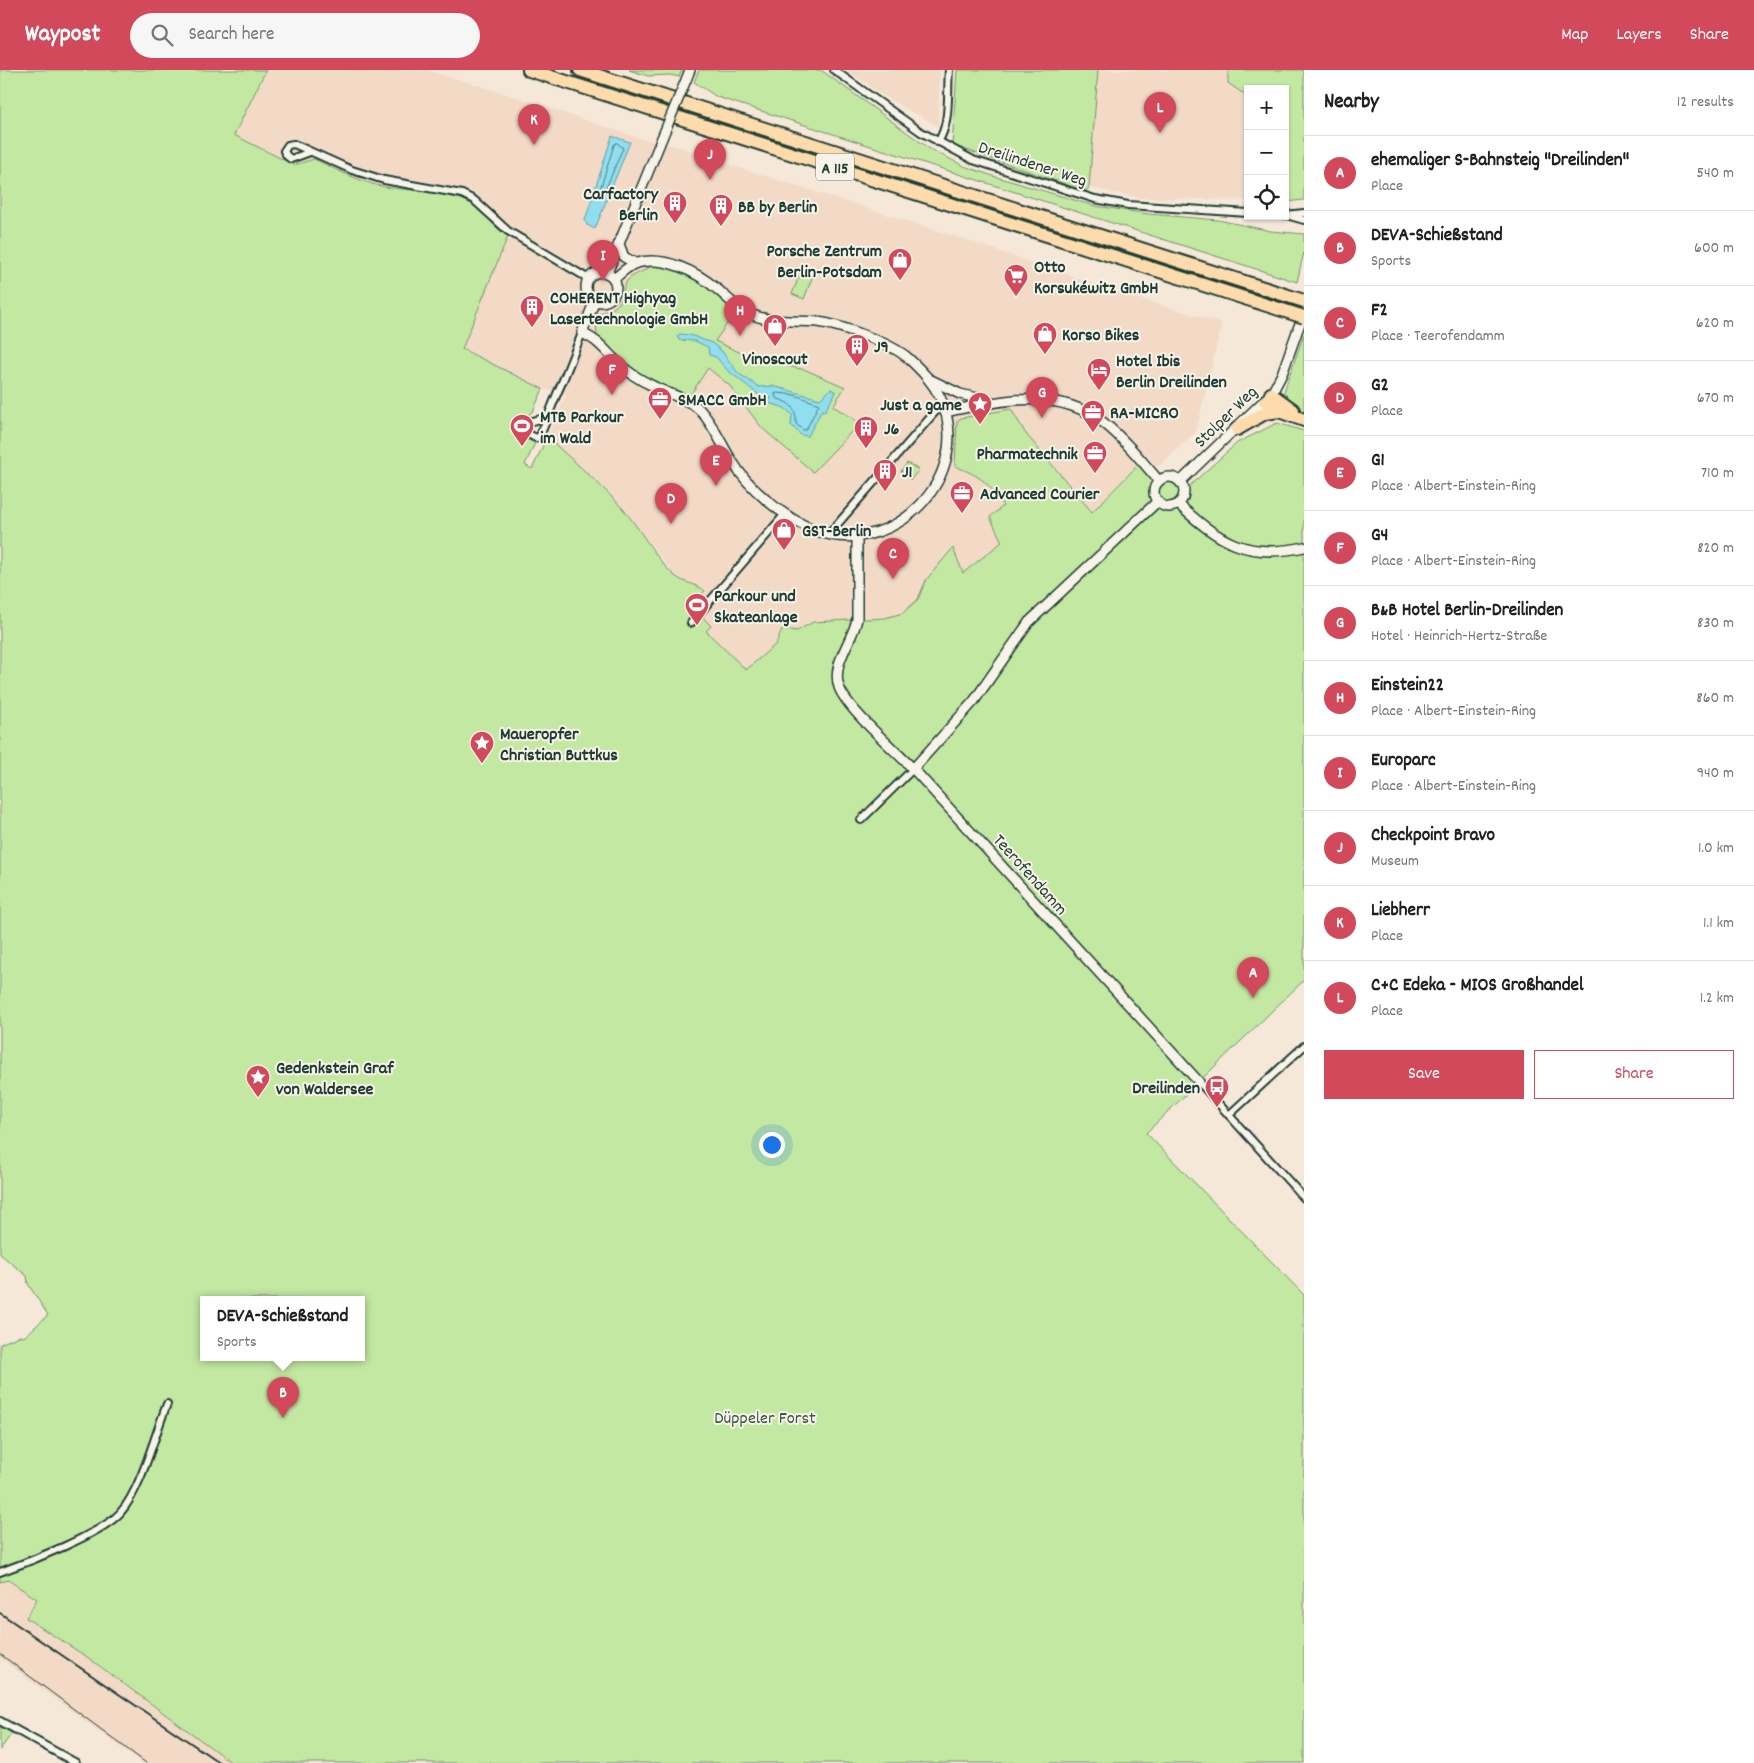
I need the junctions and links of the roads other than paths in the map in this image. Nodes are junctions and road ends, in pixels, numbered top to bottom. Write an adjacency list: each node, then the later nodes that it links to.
1 (529, 70): 20 (highway, A 115, bridge)
2 (580, 70): 18 (highway, A 115)
3 (690, 70): 13 (street, bridge)
4 (834, 70): 6 (street, Dreilindener Weg)
5 (949, 70): 6 (street)
6 (938, 142): 8 (street, Dreilindener Weg)
7 (310, 152): 16 (street)
8 (1244, 213)
9 (1304, 213): 10 (street)
10 (1289, 215)
11 (1289, 216): 12 (street)
12 (1304, 220)
13 (620, 248): 14 (street); 15 (street)
14 (635, 263): 15 (street); 22 (street)
15 (610, 276): 16 (street); 17 (street)
16 (589, 279): 17 (street)
17 (595, 300): 21 (street)
18 (1304, 301)
19 (1304, 312): 23 (street, Stolper Weg)
20 (1304, 317)
21 (582, 333): 27 (street); 34 (street)
22 (929, 379): 24 (street); 25 (street)
23 (1268, 398): 26 (highway); 28 (highway); 29 (street, Stolper Weg)
24 (995, 402): 25 (street); 30 (street)
25 (944, 408): 35 (street); 36 (street)
26 (1280, 411): 28 (highway); 29 (highway)
27 (548, 417)
28 (1304, 418)
29 (1237, 429): 31 (street, Stolper Weg)
30 (1160, 481): 31 (street); 32 (street)
31 (1180, 482): 33 (street)
32 (1158, 501): 33 (street); 39 (street)
33 (1178, 504): 37 (street)
34 (785, 514): 35 (street); 38 (street)
35 (828, 534): 36 (street)
36 (857, 536): 39 (street, Teerofendamm)
37 (1304, 547)
38 (692, 623)
39 (913, 769): 40 (street); 42 (street, Teerofendamm)
40 (861, 820)
41 (1304, 1046): 43 (street)
42 (1199, 1082): 43 (street, Teerofendamm)
43 (1229, 1115): 44 (street, Teerofendamm)
44 (1304, 1198)
45 (166, 1404): 46 (street)
46 (0, 1572)
47 (0, 1721): 48 (street)
48 (76, 1763)

